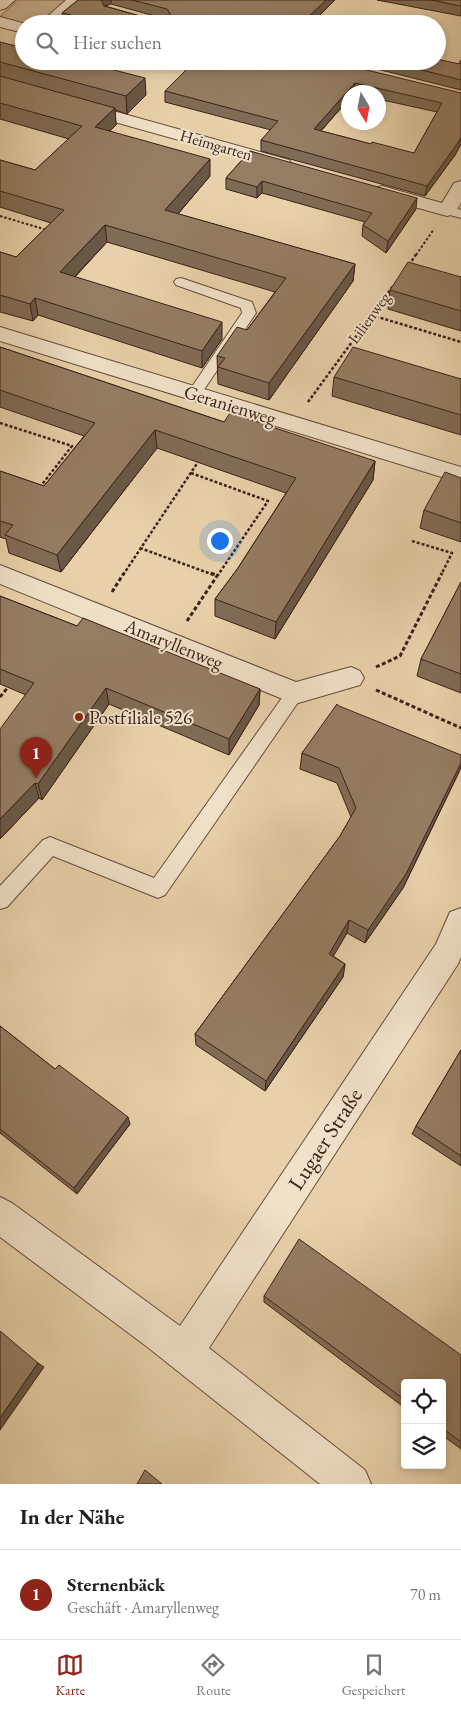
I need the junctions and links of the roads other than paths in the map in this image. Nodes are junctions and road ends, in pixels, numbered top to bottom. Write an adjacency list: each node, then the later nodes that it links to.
1 (7, 0): 3 (street)
2 (79, 3): 4 (street)
3 (0, 5)
4 (61, 15)
5 (0, 22): 6 (street)
6 (15, 26)
7 (67, 104): 8 (street, Heimgarten)
8 (295, 168)
9 (361, 186): 11 (street)
10 (461, 187): 11 (street)
11 (454, 212)
12 (181, 282): 14 (lane)
13 (0, 334): 14 (street, Geranienweg)
14 (194, 394): 15 (street, Geranienweg)
15 (461, 475)
16 (0, 574): 18 (street, Amaryllenweg)
17 (351, 678): 18 (street)
18 (295, 693): 19 (lane)
19 (0, 900)
20 (461, 922): 22 (street, Lugaer Straße)
21 (0, 1215): 22 (street)
22 (184, 1353): 23 (street)
23 (351, 1484)

